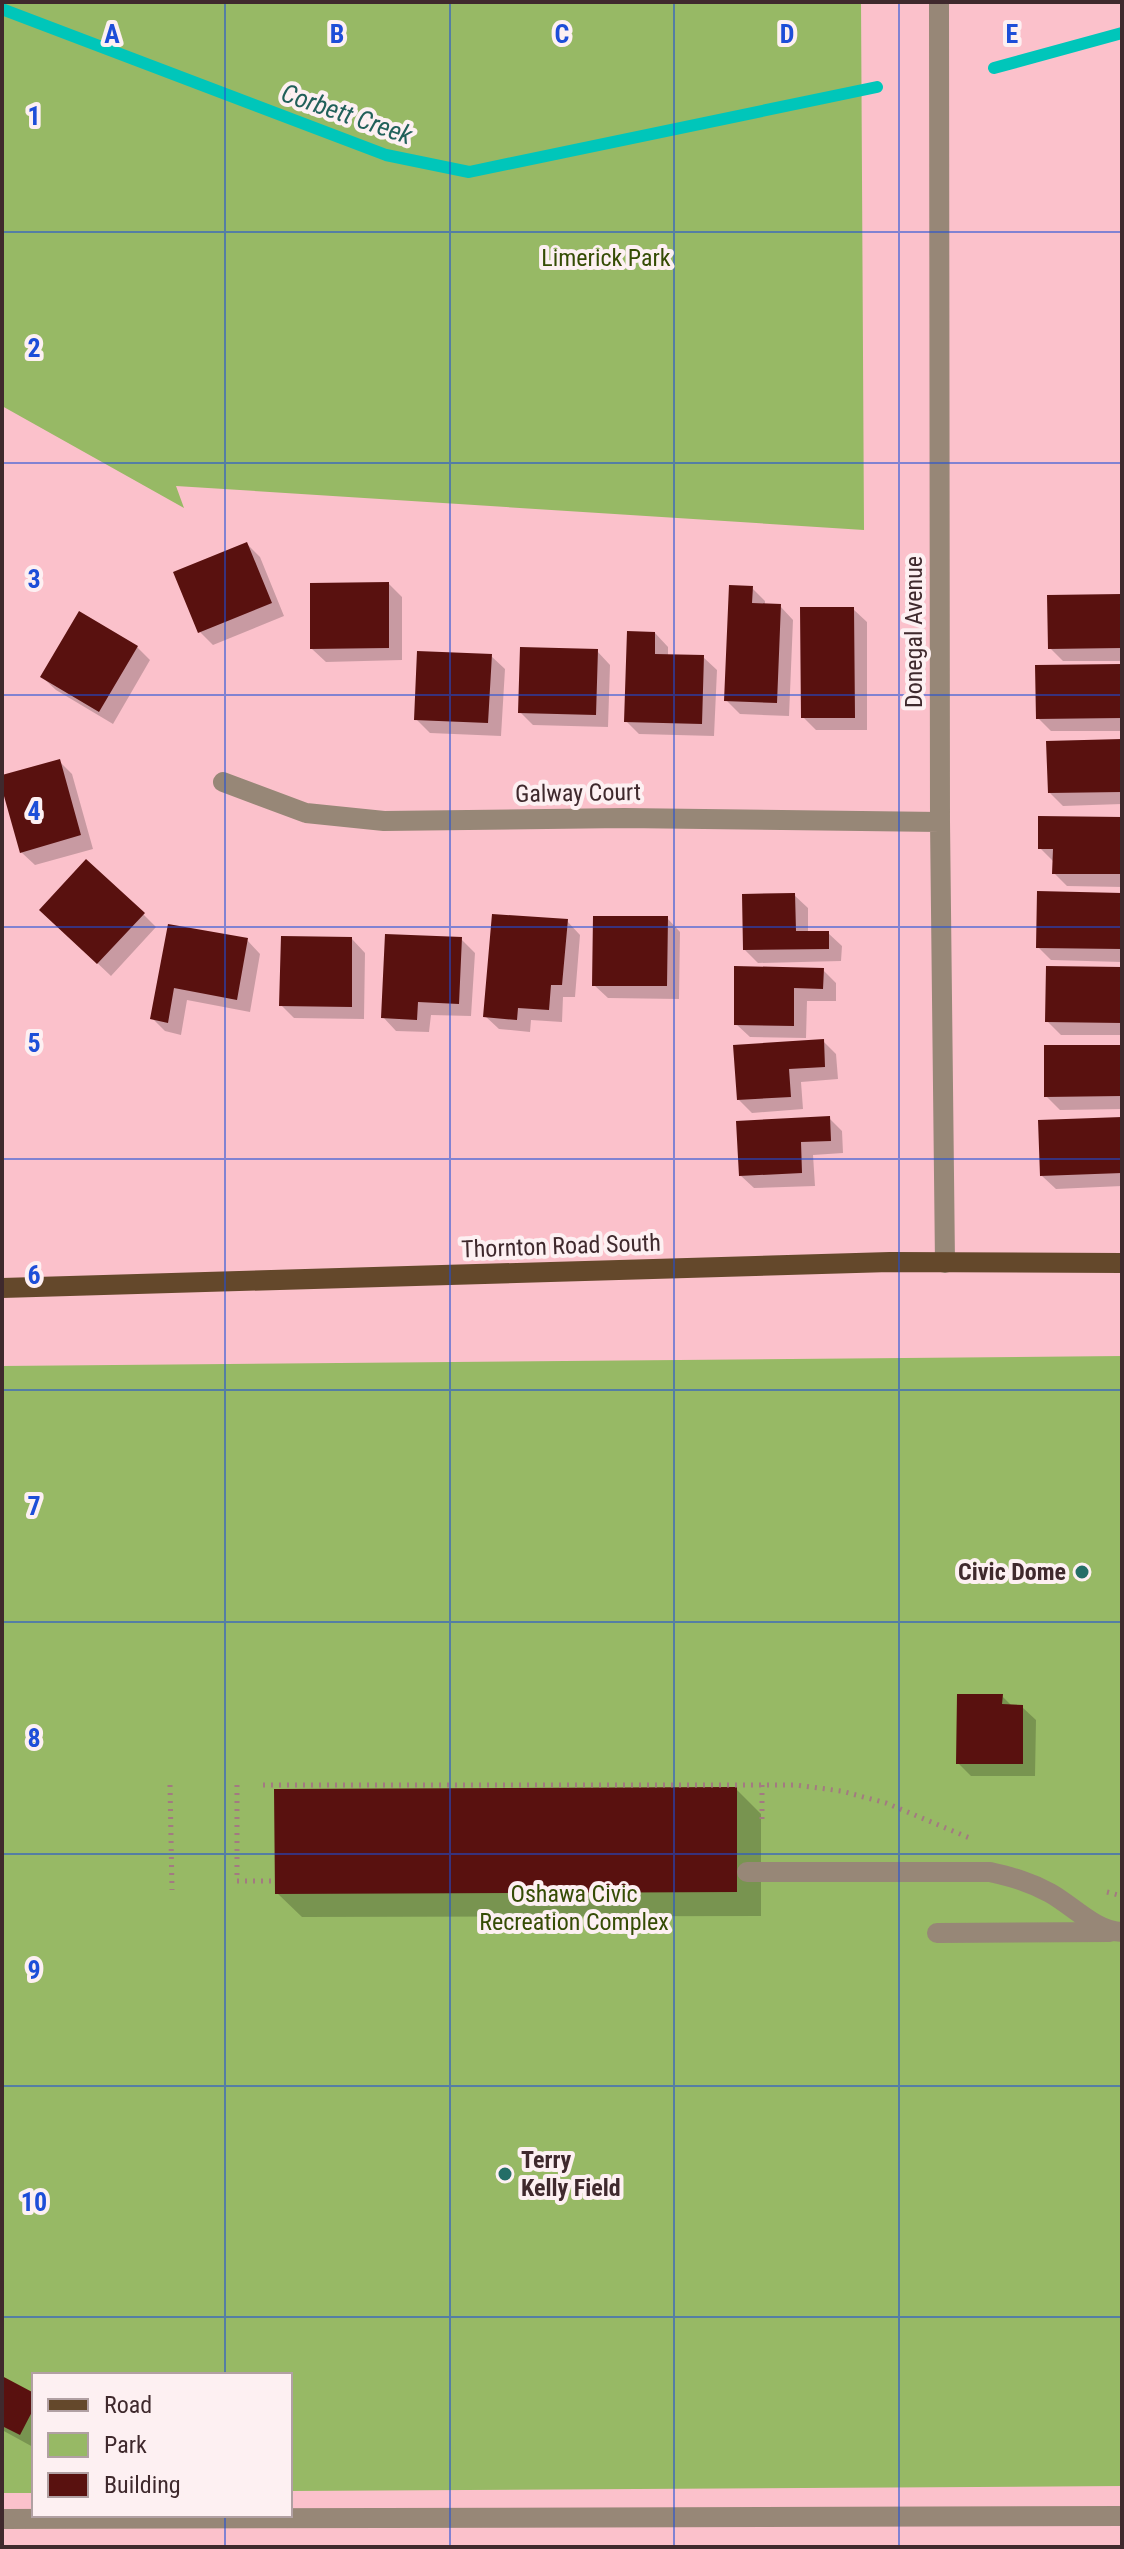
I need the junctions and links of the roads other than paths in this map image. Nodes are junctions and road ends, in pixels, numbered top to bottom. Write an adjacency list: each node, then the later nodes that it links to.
1 (939, 2): 3 (street, Donegal Avenue)
2 (223, 782): 3 (street, Galway Court)
3 (940, 822): 4 (street, Donegal Avenue)
4 (945, 1263): 5 (main road, Thornton Road South); 6 (main road, Thornton Road South)
5 (1122, 1263)
6 (2, 1288)
7 (747, 1872): 8 (street)
8 (1116, 1932): 9 (street)
9 (937, 1933)
10 (1122, 2516): 11 (street)
11 (2, 2519)

